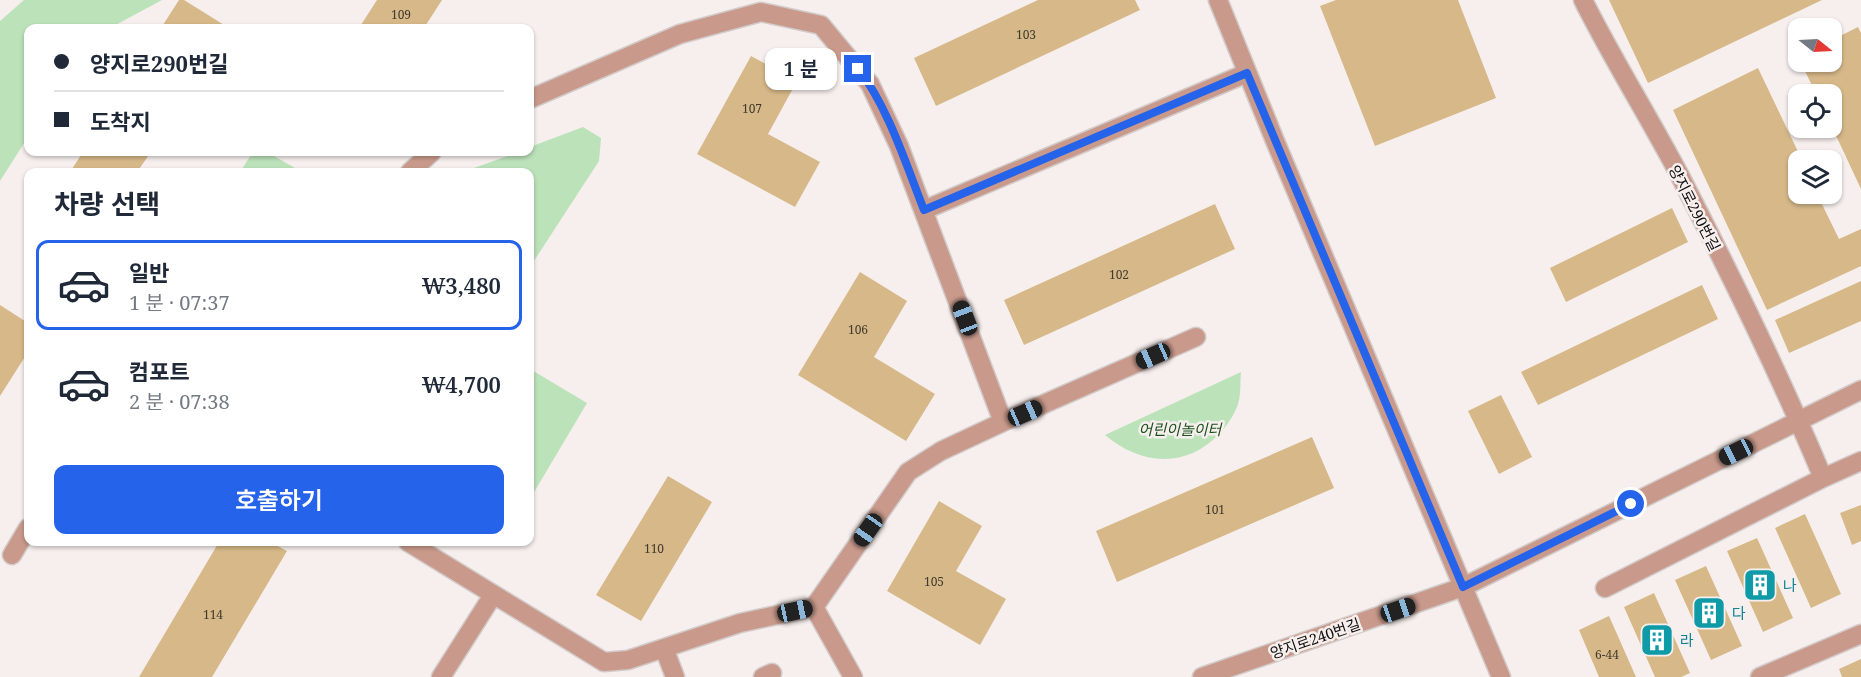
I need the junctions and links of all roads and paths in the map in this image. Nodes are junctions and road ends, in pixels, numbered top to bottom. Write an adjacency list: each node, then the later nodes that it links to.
1 (1218, 0): 4 (street)
2 (1583, 0): 11 (street, 양지로290번길)
3 (763, 6): 5 (street); 8 (street)
4 (1247, 73): 8 (street); 18 (street)
5 (534, 97)
6 (428, 156): 7 (street)
7 (414, 168)
8 (924, 210): 12 (street)
9 (1196, 337): 12 (street)
10 (1861, 390): 11 (street)
11 (1799, 421): 14 (street, 양지로290번길); 18 (street)
12 (1004, 422): 21 (street)
13 (1861, 461): 14 (street)
14 (1823, 478): 19 (street)
15 (24, 535): 17 (street)
16 (414, 546): 20 (street)
17 (12, 555)
18 (1463, 587): 27 (street, 양지로240번길); 28 (street)
19 (1605, 588)
20 (493, 595): 23 (street); 24 (street)
21 (814, 607): 23 (street); 26 (street)
22 (1861, 634): 29 (street)
23 (664, 648): 25 (street)
24 (441, 677)
25 (675, 677)
26 (853, 677)
27 (1202, 677)
28 (1501, 677)
29 (1760, 677)

